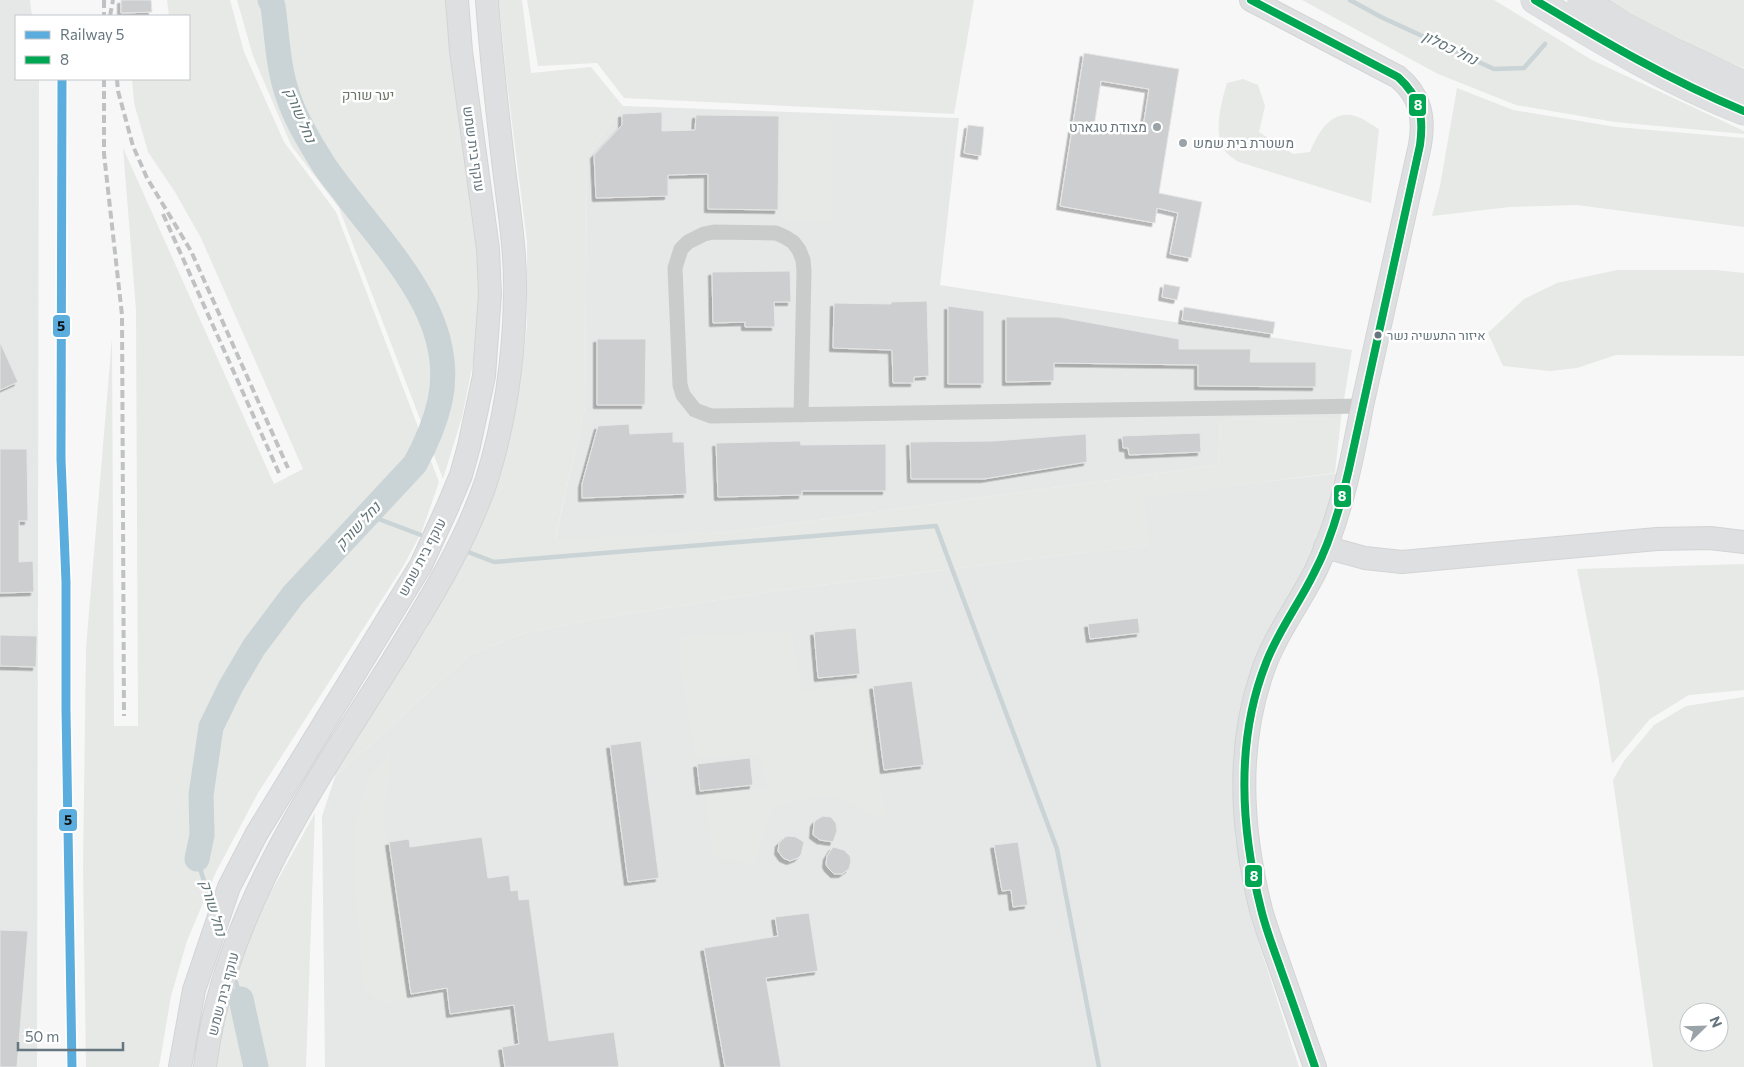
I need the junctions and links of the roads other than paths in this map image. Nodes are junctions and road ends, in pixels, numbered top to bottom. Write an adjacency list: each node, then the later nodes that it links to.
1 (457, 0): 12 (main road, עוקף בית שמש)
2 (486, 0): 13 (main road, עוקף בית שמש)
3 (1251, 0): 8 (main road)
4 (1535, 0): 7 (highway)
5 (1582, 0): 6 (highway)
6 (1744, 85)
7 (1744, 111)
8 (1362, 406): 9 (street); 11 (main road)
9 (802, 415): 9 (street)
10 (1744, 542): 11 (main road)
11 (1325, 547): 14 (main road)
12 (180, 1067)
13 (206, 1067)
14 (1315, 1067)

